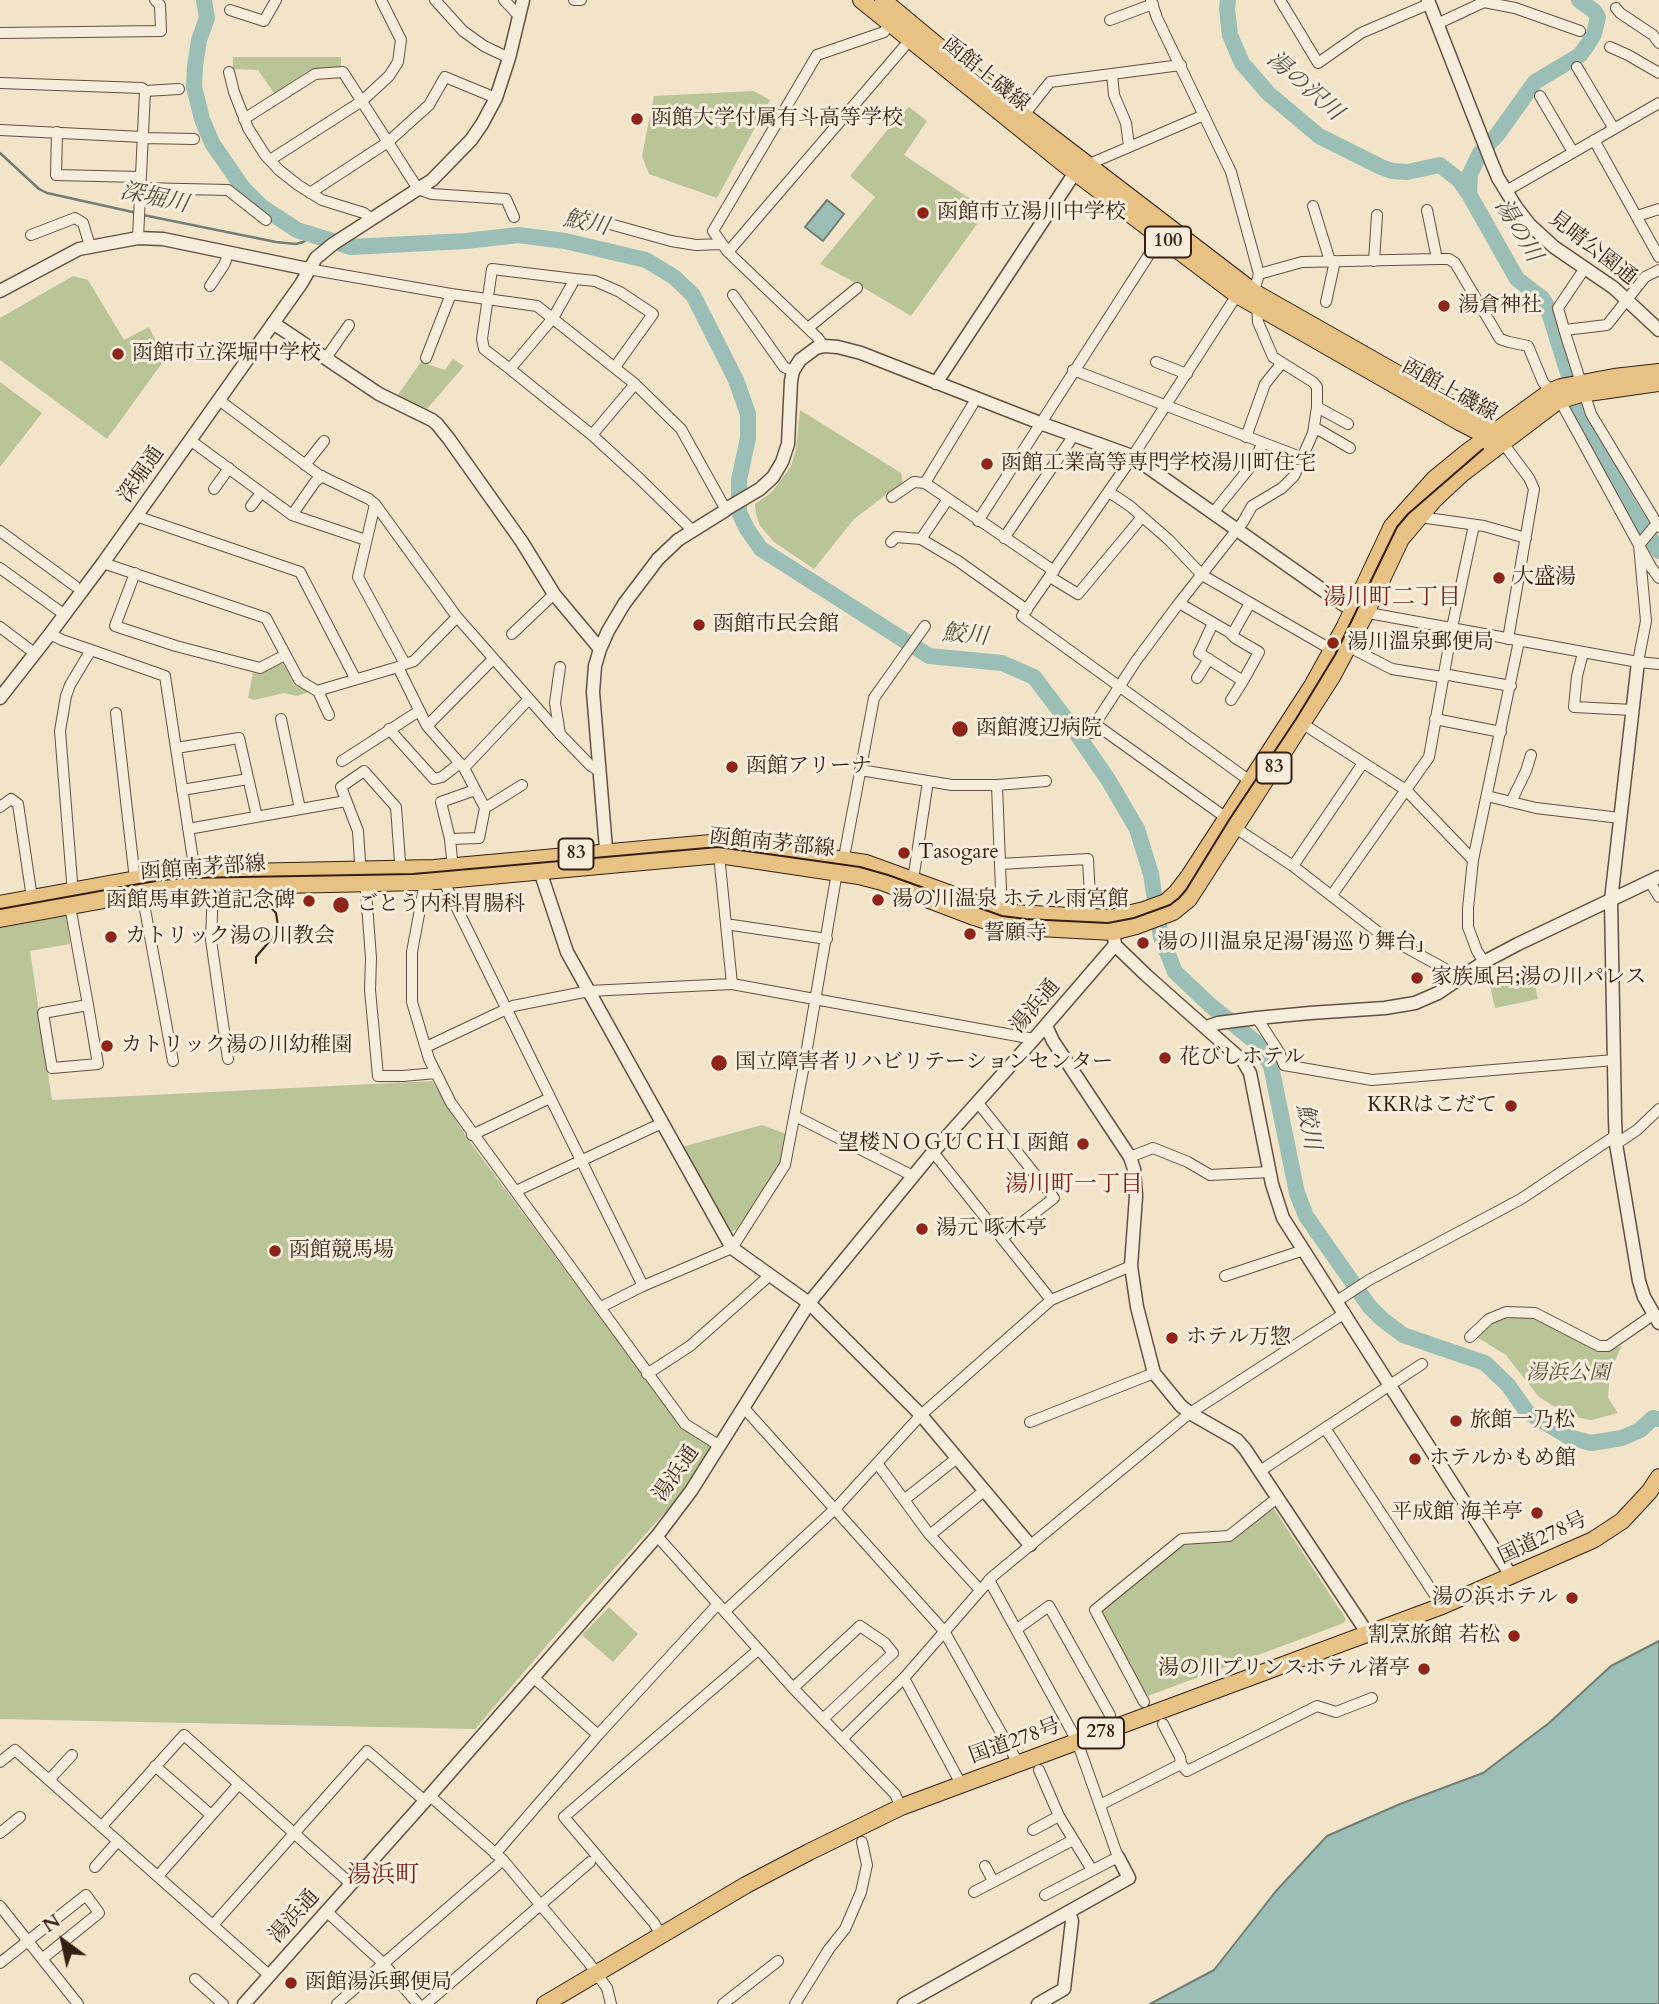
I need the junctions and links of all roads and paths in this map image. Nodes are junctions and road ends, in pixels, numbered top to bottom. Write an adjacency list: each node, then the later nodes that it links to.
1 (155, 0): 21 (street)
2 (276, 0): 15 (street)
3 (380, 0): 36 (street)
4 (435, 0): 25 (street)
5 (504, 0): 16 (street)
6 (523, 0): 16 (street, 深堀通)
7 (574, 0): 8 (street)
8 (581, 0)
9 (861, 0): 17 (main road, 函館上磯線 / 100)
10 (883, 0): 17 (main road, 函館上磯線 / 100)
11 (1280, 0): 13 (street)
12 (1152, 2): 18 (street); 26 (street)
13 (1428, 2): 19 (street)
14 (1616, 8): 23 (street)
15 (230, 10)
16 (519, 16): 25 (street, 深堀通)
17 (894, 19): 22 (main road, 函館上磯線 / 100); 38 (main road, 函館上磯線 / 100); 69 (street)
18 (1110, 20)
19 (1437, 24): 20 (street); 54 (street, 見晴公園通)
20 (1580, 31)
21 (0, 33)
22 (909, 41): 51 (main road, 函館上磯線 / 100); 69 (street)
23 (1659, 43)
24 (1609, 47): 29 (street)
25 (509, 58): 35 (street, 深堀通)
26 (1181, 65): 30 (street); 39 (street)
27 (1577, 67): 41 (street)
28 (229, 72): 40 (street)
29 (1659, 73)
30 (1112, 74): 38 (street); 48 (street)
31 (0, 83): 33 (street)
32 (179, 89): 33 (street)
33 (145, 91): 44 (street)
34 (1540, 96): 49 (street)
35 (496, 98): 47 (street); 53 (street, 深堀通)
36 (362, 101): 40 (street); 47 (street); 50 (street)
37 (1659, 103): 41 (street)
38 (1024, 115): 51 (main road, 函館上磯線 / 100)
39 (1204, 115): 48 (street); 78 (street)
40 (244, 119): 50 (street)
41 (1614, 129): 46 (street)
42 (0, 130): 43 (street)
43 (57, 132): 44 (street); 52 (street)
44 (143, 137): 45 (street); 52 (street)
45 (194, 139)
46 (1594, 140): 49 (street); 61 (street)
47 (388, 142): 53 (street); 55 (street)
48 (1129, 146): 51 (street)
49 (1573, 152): 54 (street)
50 (270, 160): 55 (street)
51 (1082, 169): 65 (main road, 函館上磯線 / 100); 107 (street)
52 (140, 182): 64 (street); 67 (street)
53 (418, 189): 62 (street); 63 (street, 深堀通)
54 (1506, 191): 75 (street, 見晴公園通)
55 (310, 193): 63 (street)
56 (1313, 206): 73 (street)
57 (1659, 209): 61 (street)
58 (1427, 210): 71 (street)
59 (588, 215): 69 (street)
60 (1377, 215): 74 (street)
61 (1637, 216): 70 (street)
62 (514, 217)
63 (371, 219): 76 (street, 深堀通)
64 (267, 220)
65 (1164, 231): 85 (main road, 函館上磯線 / 100); 88 (main road, 函館上磯線 / 100); 103 (street)
66 (32, 235): 68 (street)
67 (138, 238): 68 (street); 76 (street)
68 (90, 246): 82 (street)
69 (725, 248): 93 (street)
70 (1659, 257)
71 (1437, 259): 74 (street); 110 (street)
72 (226, 260): 80 (street)
73 (1332, 261): 74 (street); 78 (street); 89 (street)
74 (1374, 261)
75 (1585, 268): 87 (street, 見晴公園通); 94 (street)
76 (308, 269): 83 (street); 91 (street, 深堀通)
77 (1659, 270): 87 (street)
78 (1259, 274): 88 (street)
79 (575, 279): 86 (street); 90 (street); 101 (street)
80 (210, 286)
81 (857, 288): 93 (street)
82 (0, 291)
83 (451, 294): 86 (street); 98 (street)
84 (733, 295): 104 (street)
85 (1237, 295): 88 (main road, 函館上磯線 / 100); 106 (street)
86 (487, 299): 90 (street); 102 (street)
87 (1627, 299): 94 (street); 95 (street, 見晴公園通)
88 (1256, 300): 100 (street); 116 (main road, 函館上磯線 / 100)
89 (1326, 302)
90 (553, 318): 101 (street); 102 (street)
91 (273, 323): 97 (street); 111 (street, 深堀通)
92 (349, 325): 97 (street)
93 (808, 328): 96 (street)
94 (1564, 330): 110 (street)
95 (1659, 330)
96 (824, 346): 104 (street); 107 (street)
97 (326, 358): 167 (street)
98 (426, 358)
99 (1156, 362): 106 (street)
100 (1281, 364): 114 (street); 121 (street)
101 (615, 367): 109 (street)
102 (510, 369): 120 (street)
103 (1073, 370): 113 (street); 117 (street)
104 (793, 371): 143 (street)
105 (1659, 372): 110 (main road, 83)
106 (1187, 374): 113 (street)
107 (936, 383): 117 (street)
108 (1659, 383): 110 (main road, 83)
109 (635, 384): 120 (street); 143 (street)
110 (1570, 391): 115 (main road, 83); 122 (main road, 83); 150 (street); 159 (street)
111 (219, 400): 123 (street, 深堀通); 131 (street)
112 (973, 404): 134 (street)
113 (1167, 405): 121 (street); 129 (street)
114 (1317, 407): 118 (street); 119 (street)
115 (1524, 409): 116 (main road); 122 (main road, 83)
116 (1464, 418): 122 (main road, 函館上磯線 / 100); 128 (main road)
117 (1040, 423): 129 (street); 148 (street)
118 (1348, 424)
119 (1314, 427): 127 (street); 130 (street)
120 (592, 435): 152 (street)
121 (1246, 436): 126 (street)
122 (1495, 437): 128 (main road, 83); 144 (main road, 83); 155 (street)
123 (190, 440): 132 (street); 146 (street, 深堀通)
124 (324, 441): 131 (street)
125 (1070, 441): 154 (street)
126 (1263, 443): 130 (street); 142 (street)
127 (1350, 448)
128 (1467, 452): 171 (main road, 83)
129 (1132, 456): 137 (street); 151 (street)
130 (1303, 458): 151 (street)
131 (305, 465): 133 (street)
132 (229, 468): 135 (street); 136 (street)
133 (322, 476): 140 (street); 145 (street)
134 (925, 483): 138 (street); 139 (street)
135 (214, 489)
136 (261, 492): 141 (street); 145 (street)
137 (1109, 492): 147 (street); 163 (street)
138 (892, 497)
139 (948, 499): 148 (street); 156 (street)
140 (375, 504): 157 (street); 173 (street)
141 (251, 506)
142 (1217, 508)
143 (727, 509): 152 (street)
144 (1421, 514): 149 (street); 171 (main road, 83)
145 (292, 515): 157 (street)
146 (136, 516): 160 (street, 深堀通); 196 (street)
147 (1142, 517): 163 (street); 164 (street)
148 (978, 521): 154 (street)
149 (1474, 525): 155 (street); 176 (street)
150 (1657, 526): 159 (street)
151 (1238, 529): 164 (street); 171 (street)
152 (692, 530): 183 (street)
153 (0, 531): 166 (street)
154 (1004, 538): 163 (street)
155 (1526, 538): 181 (street)
156 (921, 539): 158 (street); 170 (street)
157 (366, 540): 193 (street)
158 (891, 542)
159 (1640, 543): 165 (street); 191 (street)
160 (103, 562): 162 (street); 172 (street, 深堀通)
161 (0, 568): 172 (street)
162 (135, 573): 188 (street); 188 (street)
163 (1052, 574): 170 (street)
164 (1202, 575): 168 (street); 169 (street)
165 (1659, 578)
166 (75, 586)
167 (554, 594): 179 (street); 183 (street)
168 (1180, 603): 174 (street); 199 (street)
169 (1250, 603): 180 (street); 186 (street)
170 (1027, 610): 199 (street)
171 (1359, 611): 176 (street); 186 (main road, 函館南茅部線 / 83); 211 (main road, 函館南茅部線 / 83)
172 (65, 615): 178 (street, 深堀通)
173 (457, 617): 189 (street); 193 (street)
174 (1213, 623): 180 (street); 190 (street)
175 (925, 626): 221 (street)
176 (1452, 626): 181 (street); 195 (street)
177 (0, 627): 182 (street)
178 (50, 634): 185 (street); 202 (street, 深堀通)
179 (512, 634)
180 (1232, 635): 198 (street)
181 (1514, 640): 187 (street); 200 (street)
182 (29, 649)
183 (600, 649): 222 (street)
184 (1353, 649): 195 (street)
185 (91, 650): 216 (street); 263 (street)
186 (1332, 650): 226 (main road, 函館南茅部線 / 83)
187 (1583, 653): 191 (street); 205 (street)
188 (285, 655): 201 (street)
189 (493, 659): 203 (street); 212 (street)
190 (1209, 659): 197 (street); 198 (street)
191 (1638, 662): 192 (street); 205 (street)
192 (1659, 664)
193 (401, 665): 196 (street); 206 (street)
194 (560, 667): 215 (street)
195 (1443, 676): 200 (street); 210 (street)
196 (355, 678): 201 (street)
197 (1197, 678)
198 (1243, 681): 204 (street)
199 (1120, 686): 226 (street); 240 (street)
200 (1511, 686): 214 (street)
201 (318, 691): 208 (street)
202 (0, 698)
203 (529, 699): 215 (street); 220 (street)
204 (1231, 700)
205 (1633, 710): 239 (street)
206 (419, 711): 212 (street); 213 (street)
207 (116, 713): 257 (street)
208 (329, 715)
209 (281, 719): 237 (street)
210 (1436, 719): 214 (street); 231 (street)
211 (1303, 724): 219 (street); 240 (main road, 函館南茅部線 / 83)
212 (427, 726): 220 (street)
213 (389, 729): 218 (street); 220 (street)
214 (1501, 732): 232 (street)
215 (560, 734): 222 (street)
216 (176, 748): 223 (street); 229 (street)
217 (1531, 755): 234 (street)
218 (342, 761)
219 (1363, 763): 231 (street); 251 (street)
220 (462, 766): 230 (street)
221 (860, 770): 224 (street); 250 (street)
222 (600, 771): 244 (street)
223 (248, 779): 229 (street); 238 (street)
224 (928, 780): 228 (street); 255 (street)
225 (1046, 781): 228 (street)
226 (1250, 781): 240 (main road, 函館南茅部線 / 83)
227 (523, 785): 236 (street)
228 (997, 785): 248 (street)
229 (182, 790): 241 (street)
230 (475, 790): 236 (street); 242 (street)
231 (1406, 790): 245 (street); 260 (street)
232 (1487, 796): 234 (street); 245 (street)
233 (346, 801): 237 (street); 246 (street); 247 (street)
234 (1511, 802): 239 (street)
235 (0, 807): 262 (street)
236 (485, 808): 242 (street)
237 (300, 809): 238 (street)
238 (257, 817): 241 (street)
239 (1620, 818): 264 (street)
240 (1230, 822): 251 (street); 270 (main road, 函館南茅部線 / 83)
241 (188, 829): 253 (street)
242 (450, 839): 252 (street)
243 (719, 855): 244 (main road, 函館南茅部線 / 83); 250 (main road, 函館南茅部線 / 83); 274 (street)
244 (607, 858): 249 (main road, 函館南茅部線 / 83); 250 (main road, 函館南茅部線 / 83)
245 (1473, 860): 272 (street)
246 (360, 862)
247 (400, 862)
248 (1000, 864): 266 (street); 267 (street)
249 (538, 865): 252 (main road, 函館南茅部線 / 83); 275 (street)
250 (840, 866): 255 (main road, 函館南茅部線 / 83); 267 (main road, 函館南茅部線 / 83); 271 (street)
251 (1293, 866): 260 (street)
252 (446, 869): 253 (main road, 函館南茅部線 / 83); 256 (main road, 函館南茅部線 / 83); 278 (street)
253 (195, 873): 257 (main road, 函館南茅部線 / 83)
254 (1654, 879): 261 (street); 264 (street)
255 (913, 880): 267 (main road, 函館南茅部線 / 83)
256 (425, 882): 258 (main road, 函館南茅部線 / 83); 283 (street)
257 (138, 887): 258 (main road, 函館南茅部線 / 83); 263 (main road, 函館南茅部線 / 83); 286 (street)
258 (213, 887): 284 (street)
259 (366, 891): 287 (street)
260 (1332, 895): 273 (street)
261 (1659, 897)
262 (32, 898): 263 (main road, 函館南茅部線 / 83); 265 (main road, 函館南茅部線 / 83)
263 (72, 900): 268 (main road, 函館南茅部線 / 83); 277 (street)
264 (1611, 900): 272 (street); 285 (street)
265 (0, 904)
266 (1091, 917): 267 (main road, 函館南茅部線 / 83); 270 (main road, 函館南茅部線 / 83)
267 (1002, 918): 270 (main road, 函館南茅部線 / 83)
268 (0, 919)
269 (732, 925): 271 (street)
270 (1113, 932): 280 (street); 281 (street, 湯浜通)
271 (827, 939): 276 (street)
272 (1484, 962): 273 (street)
273 (1455, 980): 279 (street)
274 (732, 984): 275 (street); 276 (street)
275 (589, 991): 278 (street); 292 (street)
276 (816, 999): 282 (street); 291 (street)
277 (88, 1005): 277 (street)
278 (507, 1009): 283 (street); 288 (street)
279 (1251, 1019): 280 (street); 285 (street)
280 (1212, 1025): 298 (street)
281 (1046, 1026): 282 (street, 湯浜通); 296 (street)
282 (1034, 1039): 289 (street, 湯浜通)
283 (426, 1047): 287 (street)
284 (228, 1059)
285 (1614, 1060): 294 (street)
286 (173, 1062)
287 (436, 1073): 293 (street)
288 (551, 1098): 293 (street); 297 (street)
289 (978, 1102): 295 (street, 湯浜通); 301 (street)
290 (1659, 1109): 294 (street)
291 (795, 1116): 299 (street); 302 (street)
292 (662, 1123): 297 (street); 302 (street)
293 (472, 1135): 300 (street)
294 (1616, 1140): 308 (street); 313 (street)
295 (933, 1152): 299 (street, 湯浜通); 301 (street)
296 (1130, 1157): 298 (street); 304 (street)
297 (581, 1161): 300 (street); 307 (street)
298 (1270, 1172): 303 (street)
299 (913, 1176): 310 (street, 湯浜通)
300 (516, 1191): 311 (street)
301 (1002, 1238): 309 (street)
302 (732, 1248): 305 (street); 307 (street)
303 (1304, 1250): 306 (street); 308 (street)
304 (1131, 1266): 309 (street); 316 (street)
305 (769, 1276): 310 (street); 317 (street)
306 (1225, 1276)
307 (643, 1286): 311 (street)
308 (1341, 1298): 312 (street)
309 (1051, 1300): 321 (street)
310 (809, 1303): 319 (street, 湯浜通); 321 (street)
311 (601, 1307): 317 (street)
312 (1345, 1313): 318 (street); 320 (street)
313 (1656, 1319): 314 (street)
314 (1470, 1337)
315 (1422, 1364): 318 (street)
316 (1154, 1373): 320 (street); 322 (street)
317 (647, 1374): 324 (street)
318 (1389, 1386): 323 (street); 336 (street)
319 (744, 1408): 324 (street, 湯浜通); 332 (street)
320 (1190, 1413): 327 (street); 335 (street)
321 (920, 1415): 325 (street); 326 (street)
322 (1030, 1422)
323 (1325, 1428): 327 (street); 339 (street)
324 (720, 1446): 334 (street, 湯浜通)
325 (957, 1458): 329 (street); 330 (street)
326 (877, 1463): 330 (street); 332 (street)
327 (1261, 1471): 343 (street)
328 (1659, 1477): 336 (main road, 国道278号 / 278)
329 (984, 1491): 333 (street); 335 (street)
330 (904, 1500): 333 (street)
331 (1272, 1502): 349 (street)
332 (835, 1508): 340 (street); 342 (street)
333 (930, 1535): 338 (street)
334 (657, 1536): 340 (street); 345 (street, 湯浜通)
335 (1030, 1545): 337 (street)
336 (1512, 1577): 339 (main road, 国道278号 / 278)
337 (989, 1580): 338 (street); 341 (street)
338 (980, 1590): 342 (street)
339 (1442, 1606): 343 (main road, 国道278号 / 278)
340 (721, 1607): 344 (street); 353 (street)
341 (1017, 1629): 350 (street); 355 (street)
342 (944, 1631): 346 (street); 358 (street)
343 (1367, 1634): 355 (main road, 国道278号 / 278)
344 (758, 1650): 347 (street); 394 (street)
345 (533, 1677): 353 (street); 365 (street, 湯浜通)
346 (904, 1678): 354 (street); 364 (street)
347 (793, 1688): 351 (street); 351 (street)
348 (1371, 1698): 359 (street)
349 (1144, 1702)
350 (1110, 1715)
351 (823, 1719): 354 (street)
352 (1163, 1724): 359 (street)
353 (597, 1735): 378 (street)
354 (843, 1738): 367 (street)
355 (1077, 1741): 358 (main road, 国道278号 / 278); 366 (street)
356 (72, 1755): 362 (street)
357 (0, 1762): 362 (street)
358 (1018, 1763): 364 (main road, 国道278号 / 278)
359 (1181, 1764): 366 (street)
360 (155, 1766): 363 (street); 368 (street); 371 (street)
361 (1039, 1769): 369 (street)
362 (49, 1780): 371 (street)
363 (239, 1784): 368 (street); 374 (street)
364 (961, 1784): 367 (main road, 国道278号 / 278)
365 (427, 1798): 374 (street); 378 (street); 386 (street, 湯浜通)
366 (1100, 1805): 379 (street)
367 (901, 1807): 394 (main road, 国道278号 / 278)
368 (211, 1815): 384 (street)
369 (1059, 1816): 372 (street); 375 (street)
370 (20, 1817): 373 (street)
371 (102, 1826): 376 (street)
372 (1033, 1830)
373 (0, 1833)
374 (294, 1833): 386 (street); 393 (street)
375 (1073, 1840): 383 (street); 385 (street)
376 (118, 1841): 382 (street); 384 (street)
377 (862, 1842): 412 (street)
378 (499, 1857): 389 (street); 399 (street)
379 (1118, 1857): 383 (street); 392 (street)
380 (590, 1862): 389 (street)
381 (985, 1866): 385 (street)
382 (95, 1867)
383 (1092, 1870): 388 (street)
384 (158, 1876): 393 (street)
385 (993, 1881): 387 (street)
386 (351, 1884): 391 (street, 湯浜通)
387 (974, 1892)
388 (1045, 1895)
389 (541, 1905): 400 (street); 408 (street)
390 (0, 1907): 395 (street)
391 (326, 1911): 399 (street); 401 (street, 湯浜通)
392 (1069, 1912): 413 (street); 414 (street)
393 (213, 1924): 401 (street)
394 (661, 1935): 400 (main road, 国道278号 / 278)
395 (27, 1941): 396 (street); 396 (street); 398 (street)
396 (42, 1959): 403 (street)
397 (778, 1961): 411 (street)
398 (0, 1963)
399 (383, 1963): 406 (street); 407 (street)
400 (596, 1973): 409 (main road, 国道278号 / 278); 410 (street)
401 (269, 1975): 405 (street, 湯浜通)
402 (195, 1979): 404 (street)
403 (78, 2004)
404 (223, 2004)
405 (244, 2004)
406 (337, 2004)
407 (418, 2004)
408 (426, 2004)
409 (545, 2004)
410 (611, 2004)
411 (723, 2004)
412 (795, 2004)
413 (904, 2004)
414 (1038, 2004)

